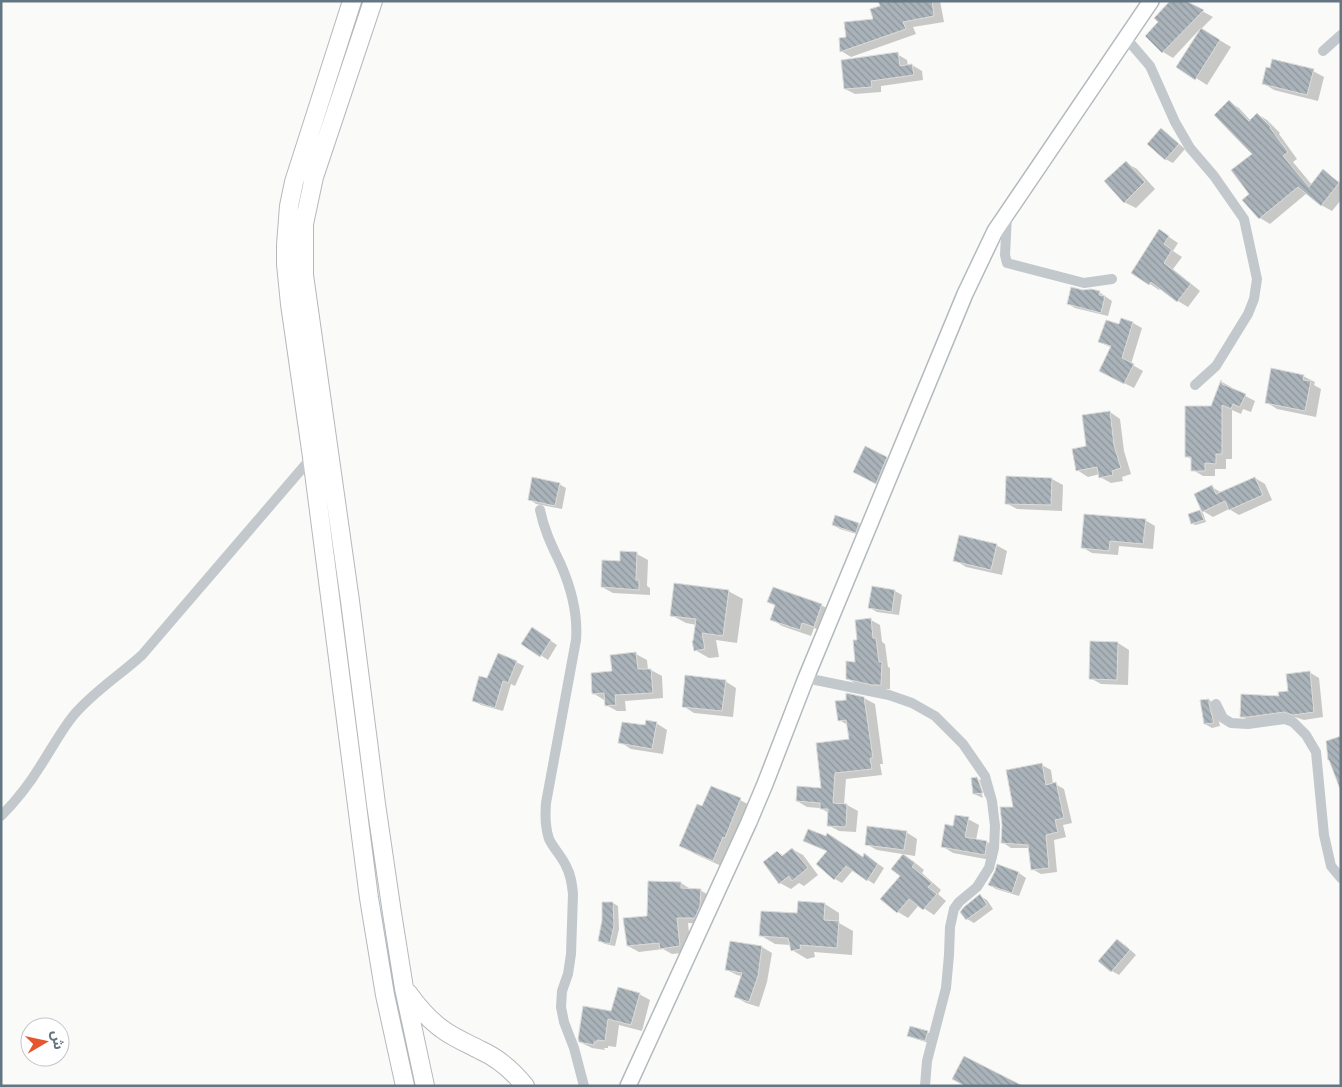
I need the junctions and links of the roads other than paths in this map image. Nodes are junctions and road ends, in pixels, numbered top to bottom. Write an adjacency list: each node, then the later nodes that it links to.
1 (352, 1): 10 (highway)
2 (374, 1): 16 (highway)
3 (1151, 1): 5 (main road)
4 (1341, 36): 6 (street)
5 (1126, 38): 7 (main road); 9 (street)
6 (1323, 51)
7 (1007, 213): 8 (street); 12 (main road)
8 (1112, 279)
9 (1195, 385)
10 (312, 457): 14 (street); 17 (highway)
11 (540, 510): 20 (street)
12 (806, 678): 21 (main road); 22 (street)
13 (1216, 704): 15 (street)
14 (1, 816)
15 (1341, 878)
16 (404, 988): 18 (highway); 19 (highway)
17 (405, 1086)
18 (425, 1086)
19 (525, 1086)
20 (584, 1086)
21 (628, 1086)
22 (924, 1086)

